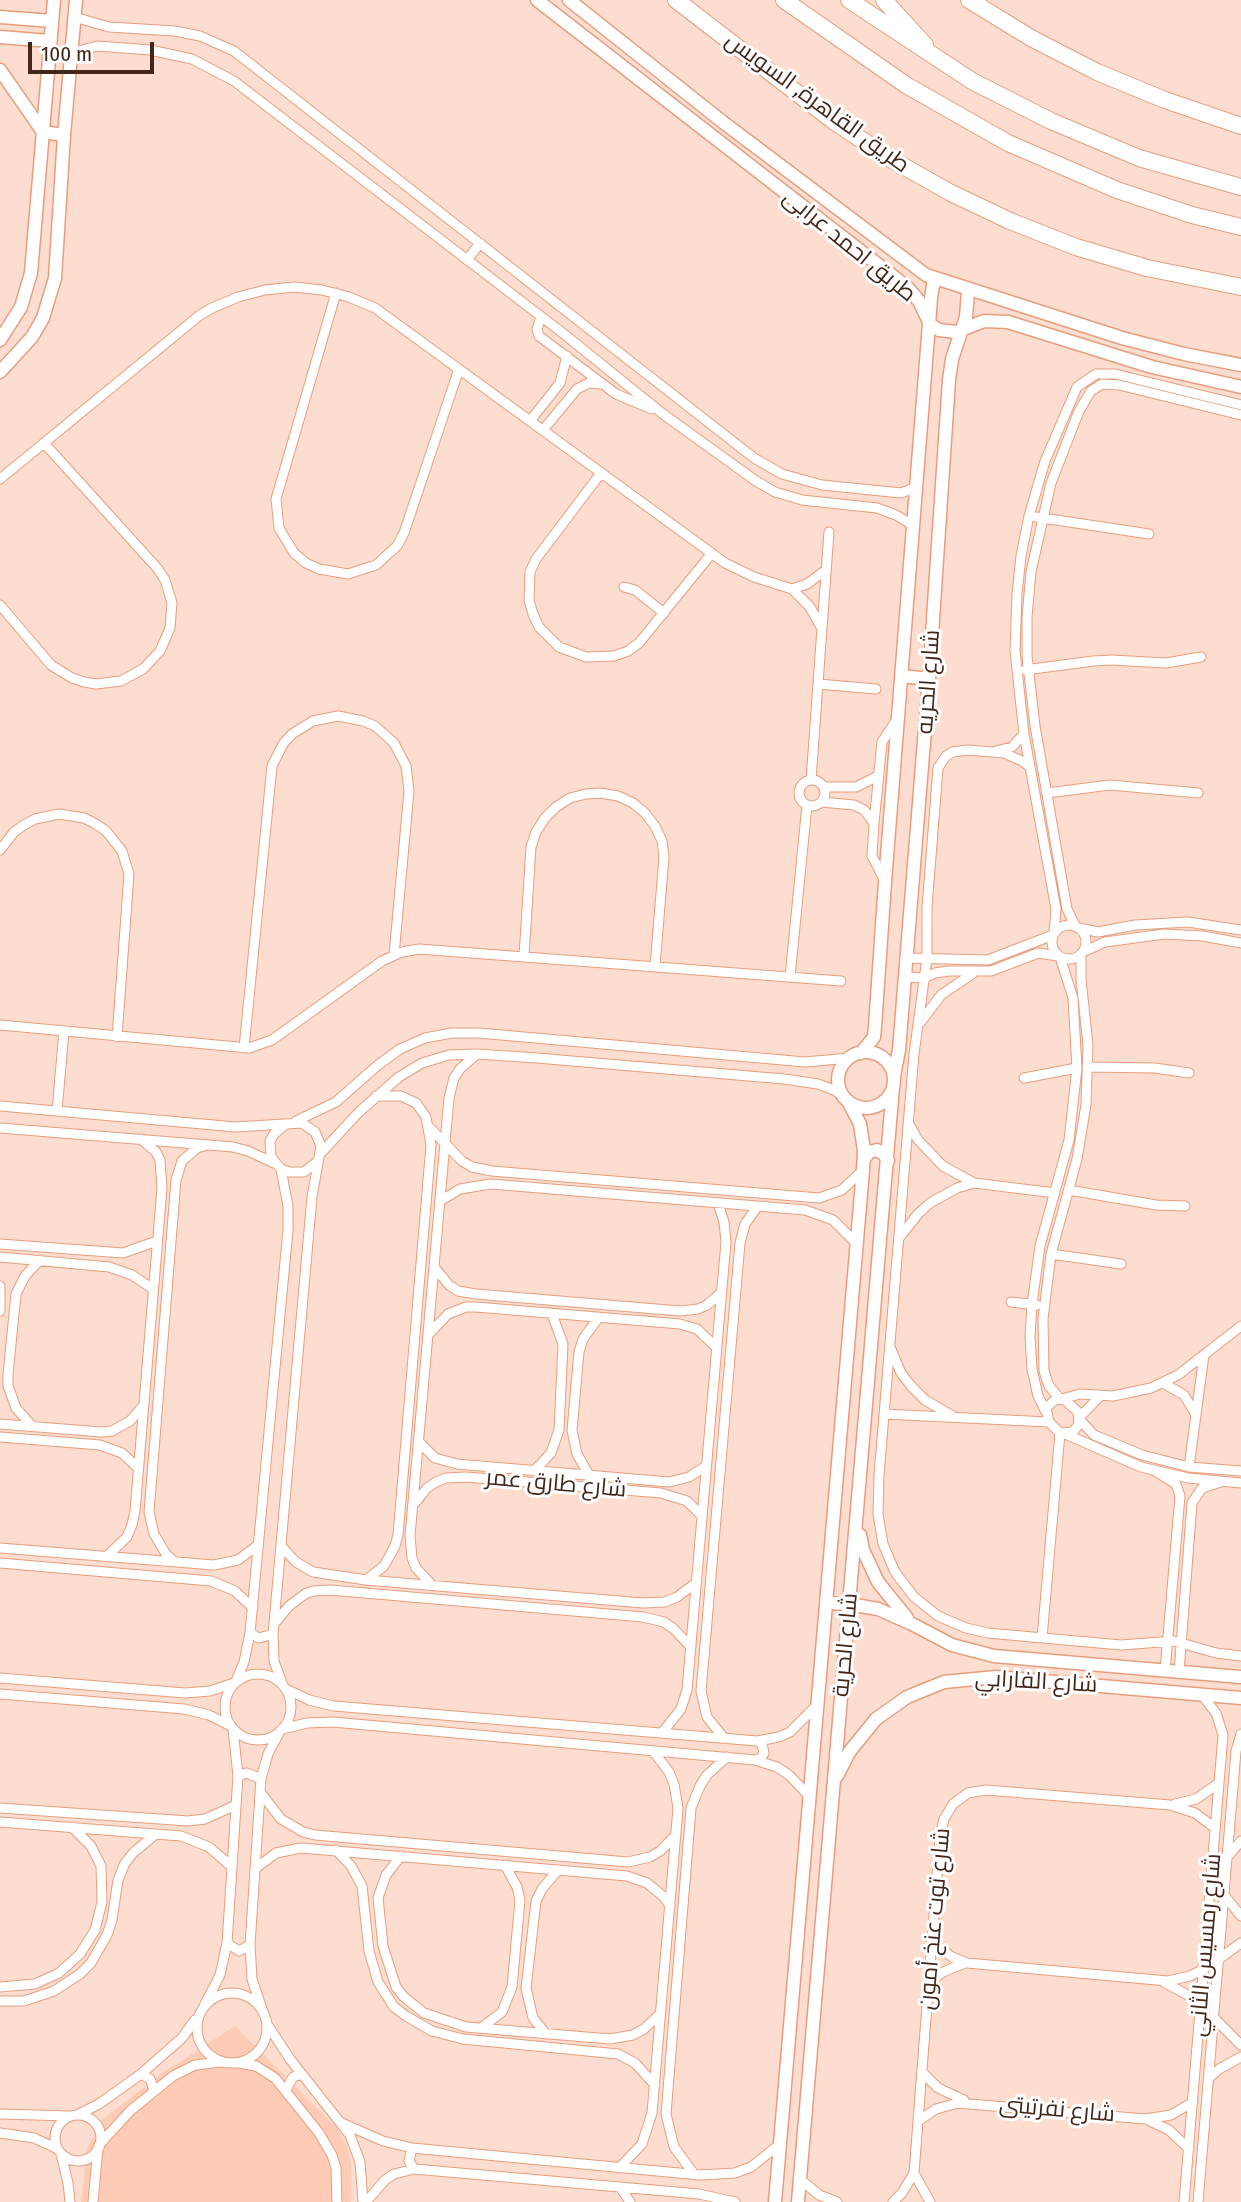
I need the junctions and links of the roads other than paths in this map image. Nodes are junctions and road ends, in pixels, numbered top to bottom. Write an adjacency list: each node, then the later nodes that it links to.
1 (54, 0): 12 (street)
2 (76, 0): 11 (street)
3 (537, 0): 34 (street, طريق احمد عرابى)
4 (569, 0): 27 (street, طريق احمد عرابى)
5 (676, 0): 28 (highway, طريق القاهرة, السويس)
6 (784, 0): 24 (highway)
7 (849, 0): 18 (highway)
8 (884, 0): 18 (highway)
9 (969, 0): 20 (highway)
10 (0, 17): 12 (street)
11 (74, 17): 13 (street); 17 (street)
12 (52, 21): 15 (street)
13 (133, 29): 16 (street); 25 (street)
14 (0, 37): 15 (street)
15 (50, 41): 21 (street)
16 (132, 49): 17 (street); 26 (street)
17 (71, 52): 22 (street)
18 (935, 58): 23 (highway)
19 (0, 70): 21 (street)
20 (1241, 126)
21 (43, 132): 22 (street); 36 (street)
22 (64, 135): 40 (street)
23 (1241, 187)
24 (1241, 227)
25 (480, 243): 26 (street); 58 (street)
26 (467, 260): 32 (street)
27 (934, 279): 29 (street, طريق احمد عرابى); 34 (street, شارع الحريه)
28 (1241, 287)
29 (968, 291): 31 (street, طريق احمد عرابى); 35 (street, شارع الحريه)
30 (336, 293): 39 (street); 39 (street); 57 (street)
31 (1015, 305): 33 (street); 38 (street, طريق احمد عرابى)
32 (541, 317): 37 (street); 53 (street)
33 (1008, 322): 35 (street, طريق احمد عرابى); 48 (street, طريق احمد عرابى)
34 (930, 324): 35 (street, طريق احمد عرابى); 42 (street, شارع الحريه)
35 (962, 330): 43 (street, شارع الحريه)
36 (0, 340)
37 (568, 356): 44 (street); 47 (street)
38 (1241, 365)
39 (459, 369): 55 (street)
40 (1, 373)
41 (1096, 374): 45 (street); 46 (street); 51 (street)
42 (926, 378): 43 (street); 62 (street, شارع الحريه)
43 (949, 380): 79 (street, شارع الحريه)
44 (560, 383): 49 (street); 55 (street)
45 (1128, 383): 46 (street); 50 (street); 54 (street)
46 (1102, 384): 52 (street)
47 (603, 386): 49 (street); 53 (street)
48 (1241, 387)
49 (573, 392): 56 (street)
50 (1241, 405)
51 (1068, 406): 52 (street); 63 (street)
52 (1079, 411): 64 (street)
53 (663, 414): 59 (street)
54 (1241, 415)
55 (530, 421): 56 (street)
56 (543, 430): 60 (street)
57 (44, 443): 61 (street); 72 (street)
58 (746, 452): 59 (street); 62 (street)
59 (740, 470): 65 (street)
60 (601, 473): 68 (street); 73 (street)
61 (0, 480)
62 (917, 487): 65 (street, شارع الحريه)
63 (1029, 516): 64 (street); 77 (street)
64 (1042, 518): 67 (street); 76 (street)
65 (914, 526): 78 (street, شارع الحريه)
66 (829, 532): 69 (street)
67 (1149, 534)
68 (712, 553): 71 (street); 73 (street)
69 (826, 570): 71 (street); 74 (street)
70 (624, 587): 73 (street)
71 (792, 589): 74 (street)
72 (0, 605)
73 (664, 613)
74 (822, 629): 80 (street)
75 (1201, 657): 76 (street)
76 (1028, 669): 77 (street); 90 (street)
77 (1016, 671): 83 (street)
78 (902, 676): 79 (street); 82 (street, شارع الحريه)
79 (929, 679): 108 (street, شارع الحريه)
80 (818, 684): 81 (street); 87 (street)
81 (876, 689)
82 (898, 717): 86 (street); 97 (street, شارع الحريه)
83 (1024, 734): 84 (street); 85 (street)
84 (995, 752): 85 (street); 109 (street)
85 (1030, 767): 101 (street)
86 (878, 776): 88 (street); 95 (street)
87 (811, 780): 89 (street); 93 (street)
88 (856, 787): 89 (street); 94 (street)
89 (824, 788): 92 (street)
90 (1047, 793): 91 (street); 99 (street)
91 (1198, 793)
92 (821, 802): 93 (street); 94 (street)
93 (807, 804): 112 (street)
94 (855, 805): 95 (street)
95 (874, 823): 97 (street)
96 (0, 850): 121 (street)
97 (885, 882): 116 (street, شارع الحريه)
98 (1205, 923): 99 (street); 100 (street); 102 (street)
99 (1077, 928): 101 (street); 104 (street)
100 (1241, 930)
101 (1054, 934): 107 (street); 109 (street)
102 (1203, 936): 103 (street); 104 (street)
103 (1241, 943)
104 (1082, 953): 107 (street); 130 (street)
105 (394, 955): 106 (street); 123 (street); 123 (street)
106 (524, 956): 110 (street); 110 (street)
107 (1059, 957): 111 (street); 129 (street)
108 (907, 958): 109 (street); 113 (street, شارع الحريه)
109 (927, 958): 114 (street)
110 (655, 967): 112 (street)
111 (975, 973): 114 (street); 119 (street)
112 (790, 977): 115 (street)
113 (905, 977): 114 (street); 117 (street, شارع الحريه)
114 (924, 978): 119 (street)
115 (841, 981)
116 (877, 1010): 117 (street); 126 (street, شارع الحريه)
117 (902, 1013): 135 (street, شارع الحريه)
118 (0, 1026): 120 (street)
119 (917, 1028): 142 (street)
120 (64, 1031): 121 (street); 140 (street)
121 (117, 1037): 123 (street)
122 (539, 1039): 124 (street); 127 (street); 138 (street)
123 (244, 1048)
124 (677, 1051): 128 (street); 131 (street)
125 (477, 1054): 127 (street); 136 (street); 148 (street)
126 (856, 1055): 128 (street); 135 (street); 137 (street)
127 (537, 1058): 131 (street)
128 (786, 1060): 134 (street)
129 (1077, 1064): 130 (street); 133 (street); 161 (street)
130 (1089, 1064): 132 (street); 160 (street)
131 (674, 1070): 134 (street)
132 (1189, 1073)
133 (1024, 1078)
134 (784, 1079): 137 (street)
135 (894, 1082): 137 (street); 151 (street, شارع الحرية)
136 (376, 1096): 138 (street); 144 (street)
137 (846, 1099): 152 (street, شارع الحرية)
138 (350, 1105): 141 (street); 150 (street)
139 (0, 1106): 140 (street)
140 (57, 1111): 143 (street)
141 (290, 1123): 143 (street); 150 (street); 153 (street)
142 (909, 1124): 155 (street); 170 (street)
143 (217, 1126): 149 (street)
144 (429, 1126): 148 (street); 207 (street)
145 (0, 1128): 146 (street)
146 (141, 1139): 147 (street); 158 (street)
147 (207, 1145): 149 (street); 159 (street)
148 (445, 1145): 154 (street); 164 (street)
149 (218, 1146): 153 (street)
150 (318, 1158): 153 (street); 169 (street)
151 (888, 1161): 152 (street); 199 (street, شارع الحرية)
152 (864, 1165): 162 (street); 175 (street, شارع الحرية)
153 (278, 1166): 169 (street)
154 (483, 1170): 156 (street); 157 (street)
155 (974, 1183): 161 (street); 170 (street)
156 (482, 1184): 163 (street); 164 (street)
157 (669, 1186): 162 (street); 163 (street)
158 (162, 1188): 159 (street); 171 (street)
159 (176, 1190): 247 (street)
160 (1069, 1190): 167 (street); 177 (street)
161 (1055, 1193): 189 (street)
162 (806, 1197): 168 (street)
163 (669, 1199): 165 (street)
164 (440, 1201): 182 (street)
165 (718, 1203): 166 (street); 172 (street)
166 (757, 1206): 168 (street); 173 (street)
167 (1185, 1206)
168 (805, 1210): 175 (street)
169 (299, 1229): 252 (street); 253 (street)
170 (898, 1239): 202 (street)
171 (158, 1241): 176 (street); 184 (street)
172 (726, 1242): 173 (street); 185 (street)
173 (740, 1243): 215 (street)
174 (0, 1244): 176 (street)
175 (857, 1244): 198 (street, شارع الحرية)
176 (97, 1253): 181 (street)
177 (1051, 1254): 180 (street); 191 (street)
178 (0, 1257): 179 (street)
179 (40, 1260): 181 (street); 190 (street)
180 (1121, 1264)
181 (97, 1265): 184 (street)
182 (435, 1268): 186 (street); 201 (street)
183 (0, 1286): 188 (street)
184 (153, 1289): 213 (street)
185 (721, 1293): 194 (street); 203 (street)
186 (476, 1294): 192 (street); 194 (street)
187 (1011, 1302): 189 (street)
188 (1, 1303): 190 (street); 193 (street)
189 (1032, 1304): 191 (street); 219 (street)
190 (14, 1305): 209 (street)
191 (1044, 1306): 212 (street)
192 (476, 1307): 195 (street); 201 (street)
193 (0, 1311)
194 (672, 1311): 197 (street)
195 (552, 1314): 196 (street); 205 (street)
196 (599, 1317): 197 (street); 206 (street)
197 (671, 1323): 203 (street)
198 (851, 1324): 199 (street); 268 (street, شارع الحرية)
199 (875, 1326): 249 (street, شارع الحرية)
200 (1241, 1326): 204 (street)
201 (429, 1335): 208 (street)
202 (889, 1344): 216 (street); 218 (street)
203 (716, 1348): 214 (street)
204 (1203, 1355): 210 (street); 217 (street)
205 (563, 1365): 206 (street); 223 (street)
206 (576, 1366): 224 (street)
207 (412, 1369): 208 (street); 250 (street)
208 (426, 1370): 228 (street)
209 (4, 1376): 222 (street)
210 (1163, 1383): 211 (street); 217 (street)
211 (1100, 1396): 212 (street); 220 (street)
212 (1061, 1399): 219 (street); 220 (street)
213 (144, 1405): 225 (street); 233 (street)
214 (711, 1412): 215 (street); 231 (street)
215 (725, 1414): 292 (street)
216 (884, 1414): 218 (street); 277 (street)
217 (1196, 1416): 232 (street)
218 (956, 1417): 219 (street)
219 (1047, 1417): 226 (street)
220 (1079, 1419): 226 (street); 232 (street)
221 (0, 1423): 222 (street)
222 (32, 1426): 225 (street)
223 (559, 1430): 224 (street); 234 (street)
224 (572, 1430): 237 (street)
225 (101, 1432): 229 (street)
226 (1061, 1433): 235 (street); 277 (street)
227 (0, 1437): 229 (street)
228 (419, 1442): 230 (street, شارع طارق عمر); 245 (street)
229 (100, 1445): 233 (street)
230 (457, 1464): 234 (street, شارع طارق عمر); 238 (street)
231 (706, 1466): 239 (street, شارع طارق عمر); 248 (street)
232 (1189, 1466): 236 (street)
233 (138, 1468): 246 (street)
234 (534, 1471): 237 (street, شارع طارق عمر)
235 (1155, 1471): 240 (street); 243 (street)
236 (1241, 1471)
237 (589, 1475): 239 (street, شارع طارق عمر)
238 (456, 1477): 242 (street, شارع طارق عمر); 245 (street, شارع طارق عمر)
239 (662, 1482): 242 (street)
240 (1221, 1482): 241 (street); 244 (street)
241 (1241, 1483)
242 (661, 1493): 248 (street, شارع طارق عمر)
243 (1180, 1496): 244 (street); 259 (street)
244 (1194, 1498): 260 (street)
245 (413, 1505): 251 (street)
246 (135, 1511): 247 (street); 255 (street)
247 (149, 1511): 256 (street)
248 (702, 1516): 264 (street)
249 (857, 1516): 270 (street, شارع الحرية); 274 (street, شارع الفارابي)
250 (398, 1535): 251 (street); 263 (street)
251 (410, 1535): 265 (street)
252 (258, 1545): 258 (street); 272 (street)
253 (281, 1546): 261 (street); 275 (street)
254 (0, 1548): 255 (street)
255 (107, 1556): 256 (street)
256 (175, 1562): 258 (street)
257 (0, 1563): 262 (street)
258 (201, 1564): 262 (street)
259 (1174, 1567): 260 (street); 278 (street)
260 (1187, 1569): 279 (street)
261 (332, 1576): 263 (street); 266 (street)
262 (199, 1579): 272 (street)
263 (366, 1580): 265 (street)
264 (696, 1583): 269 (street); 280 (street)
265 (432, 1585): 267 (street)
266 (330, 1590): 271 (street); 275 (street)
267 (522, 1593): 269 (street); 271 (street)
268 (827, 1603): 270 (street, شارع الفارابي); 298 (street, شارع الحرية)
269 (643, 1604): 273 (street)
270 (849, 1604): 274 (street, شارع الفارابي); 317 (street, شارع الحرية)
271 (522, 1606): 273 (street)
272 (253, 1608): 276 (street)
273 (643, 1616): 280 (street)
274 (912, 1624): 282 (street, شارع الفارابي)
275 (274, 1629): 276 (street); 290 (street)
276 (250, 1633): 289 (street)
277 (1042, 1638): 278 (street)
278 (1167, 1641): 279 (street); 283 (street)
279 (1181, 1642): 281 (street); 284 (street)
280 (691, 1647): 291 (street)
281 (1241, 1656)
282 (1023, 1659): 283 (street, شارع الفارابي); 287 (street)
283 (1164, 1671): 284 (street, شارع الفارابي)
284 (1179, 1672): 285 (street, شارع الفارابي)
285 (1241, 1677)
286 (0, 1678): 288 (street)
287 (1021, 1679): 295 (street, شارع الفارابي); 317 (street, شارع الفارابي)
288 (43, 1682): 293 (street); 296 (street)
289 (235, 1682): 290 (street); 293 (street); 303 (street)
290 (285, 1687): 299 (street); 304 (street)
291 (687, 1690): 292 (street); 305 (street)
292 (701, 1691): 308 (street)
293 (185, 1693): 300 (street)
294 (0, 1694): 296 (street)
295 (1201, 1694): 297 (street, شارع الفارابي); 310 (street, شارع رمسيس الثاني)
296 (42, 1697): 300 (street)
297 (1241, 1698)
298 (818, 1704): 309 (street); 322 (street, شارع الحرية)
299 (343, 1706): 301 (street); 302 (street)
300 (184, 1709): 303 (street)
301 (480, 1717): 305 (street); 307 (street)
302 (342, 1723): 304 (street); 307 (street)
303 (232, 1728): 304 (street); 315 (street)
304 (281, 1730): 316 (street)
305 (662, 1733): 308 (street)
306 (1241, 1734): 312 (street, شارع رمسيس الثاني)
307 (478, 1735): 311 (street)
308 (724, 1738): 309 (street)
309 (757, 1741): 314 (street)
310 (1222, 1750): 312 (street); 318 (street, شارع رمسيس الثاني)
311 (653, 1751): 313 (street); 326 (street)
312 (1236, 1751): 319 (street, شارع رمسيس الثاني)
313 (727, 1757): 314 (street); 327 (street)
314 (755, 1760): 322 (street)
315 (238, 1776): 316 (street); 323 (street)
316 (261, 1779): 320 (street)
317 (834, 1783): 338 (street, شارع الحرية)
318 (1219, 1783): 324 (street, شارع توت عنخ أمون); 331 (street, شارع رمسيس الثاني)
319 (1233, 1785): 321 (street); 343 (street, شارع رمسيس الثاني)
320 (260, 1792): 334 (street); 348 (street)
321 (1241, 1793)
322 (810, 1797): 336 (street, شارع الحرية)
323 (236, 1805): 328 (street); 347 (street)
324 (1170, 1805): 331 (street, شارع توت عنخ أمون); 361 (street, شارع توت عنخ أمون)
325 (0, 1808): 328 (street)
326 (678, 1808): 327 (street); 335 (street)
327 (691, 1808): 366 (street)
328 (168, 1821): 333 (street)
329 (0, 1822): 330 (street)
330 (72, 1827): 332 (street); 351 (street)
331 (1215, 1828): 368 (street, شارع رمسيس الثاني)
332 (156, 1834): 333 (street); 352 (street)
333 (167, 1835): 347 (street)
334 (315, 1835): 339 (street); 341 (street)
335 (676, 1835): 344 (street); 356 (street)
336 (807, 1840): 338 (street); 407 (street, شارع الحرية)
337 (1241, 1841): 343 (street)
338 (828, 1842): 409 (street, شارع الحرية)
339 (314, 1848): 340 (street); 348 (street)
340 (336, 1850): 342 (street); 354 (street)
341 (485, 1850): 344 (street); 345 (street)
342 (401, 1856): 345 (street); 355 (street)
343 (1227, 1857): 353 (street, شارع رمسيس الثاني)
344 (628, 1862): 350 (street)
345 (483, 1863): 346 (street)
346 (505, 1865): 349 (street); 357 (street)
347 (232, 1867): 360 (street)
348 (256, 1868): 363 (street)
349 (558, 1870): 350 (street); 358 (street)
350 (626, 1876): 356 (street)
351 (103, 1887): 352 (street); 369 (street)
352 (116, 1889): 372 (street)
353 (1224, 1895): 359 (street); 364 (street, شارع رمسيس الثاني)
354 (364, 1897): 355 (street); 385 (street)
355 (378, 1898): 380 (street)
356 (670, 1906): 365 (street)
357 (519, 1913): 358 (street); 374 (street)
358 (533, 1913): 375 (street)
359 (1241, 1916)
360 (227, 1943): 363 (street); 378 (street)
361 (933, 1943): 367 (street); 371 (street, شارع توت عنخ أمون)
362 (1241, 1943): 364 (street)
363 (250, 1945): 379 (street)
364 (1219, 1959): 383 (street, شارع رمسيس الثاني)
365 (665, 1962): 366 (street); 381 (street)
366 (678, 1962): 404 (street)
367 (967, 1963): 370 (street); 371 (street)
368 (1204, 1969): 370 (street); 377 (street, شارع رمسيس الثاني)
369 (59, 1973): 372 (street); 373 (street)
370 (1160, 1980): 377 (street)
371 (930, 1981): 394 (street, شارع توت عنخ أمون)
372 (67, 1984): 376 (street)
373 (0, 1987)
374 (512, 1987): 375 (street); 386 (street)
375 (526, 1988): 387 (street)
376 (0, 2001)
377 (1201, 2002): 402 (street, شارع رمسيس الثاني)
378 (204, 2006): 379 (street); 382 (street)
379 (263, 2012): 384 (street)
380 (424, 2013): 385 (street); 386 (street)
381 (661, 2013): 388 (street); 398 (street)
382 (198, 2016): 392 (street); 395 (street)
383 (1214, 2018): 389 (street); 397 (street, شارع رمسيس الثاني)
384 (267, 2023): 393 (street); 396 (street)
385 (418, 2024): 390 (street)
386 (481, 2028): 387 (street)
387 (546, 2034): 388 (street)
388 (610, 2039): 390 (street)
389 (1241, 2045)
390 (608, 2052): 398 (street)
391 (1241, 2057): 397 (street)
392 (223, 2062): 393 (street); 399 (street)
393 (234, 2063): 400 (street)
394 (922, 2072): 401 (street, شارع نفرتيتى); 410 (street, شارع توت عنخ أمون)
395 (141, 2074): 399 (street); 406 (street)
396 (302, 2074): 400 (street); 411 (street)
397 (1209, 2078): 439 (street, شارع رمسيس الثاني)
398 (655, 2085): 403 (street)
399 (154, 2090): 414 (street)
400 (286, 2090): 429 (street)
401 (969, 2102): 408 (street, شارع نفرتيتى); 410 (street, شارع نفرتيتى)
402 (1193, 2102): 408 (street, شارع نفرتيتى); 416 (street, شارع رمسيس الثاني)
403 (652, 2113): 404 (street); 418 (street)
404 (666, 2114): 421 (street)
405 (2, 2115): 406 (street); 412 (street)
406 (76, 2115): 414 (street); 417 (street)
407 (783, 2118): 409 (street); 413 (street, شارع الحرية)
408 (1145, 2119): 416 (street, شارع نفرتيتى)
409 (805, 2120): 422 (street, شارع الحرية)
410 (918, 2121): 420 (street, شارع توت عنخ أمون)
411 (342, 2123): 415 (street); 430 (street)
412 (1, 2133): 417 (street)
413 (780, 2144): 421 (street); 434 (street, شارع الحرية)
414 (99, 2147): 417 (street); 428 (street)
415 (412, 2148): 418 (street); 419 (street)
416 (1189, 2149): 426 (street, شارع رمسيس الثاني)
417 (59, 2151): 427 (street)
418 (619, 2168): 421 (street)
419 (414, 2169): 423 (street); 430 (street)
420 (914, 2174): 437 (street); 438 (street)
421 (697, 2175): 425 (street)
422 (800, 2179): 435 (street, شارع الحرية); 436 (street)
423 (620, 2188): 424 (street); 431 (street)
424 (683, 2193): 425 (street); 432 (street)
425 (699, 2194): 433 (street)
426 (1183, 2200)
427 (70, 2202)
428 (93, 2202)
429 (337, 2202)
430 (364, 2202)
431 (630, 2202)
432 (672, 2202)
433 (735, 2202)
434 (775, 2202)
435 (798, 2202)
436 (837, 2202)
437 (893, 2202)
438 (930, 2202)
439 (1198, 2202)

